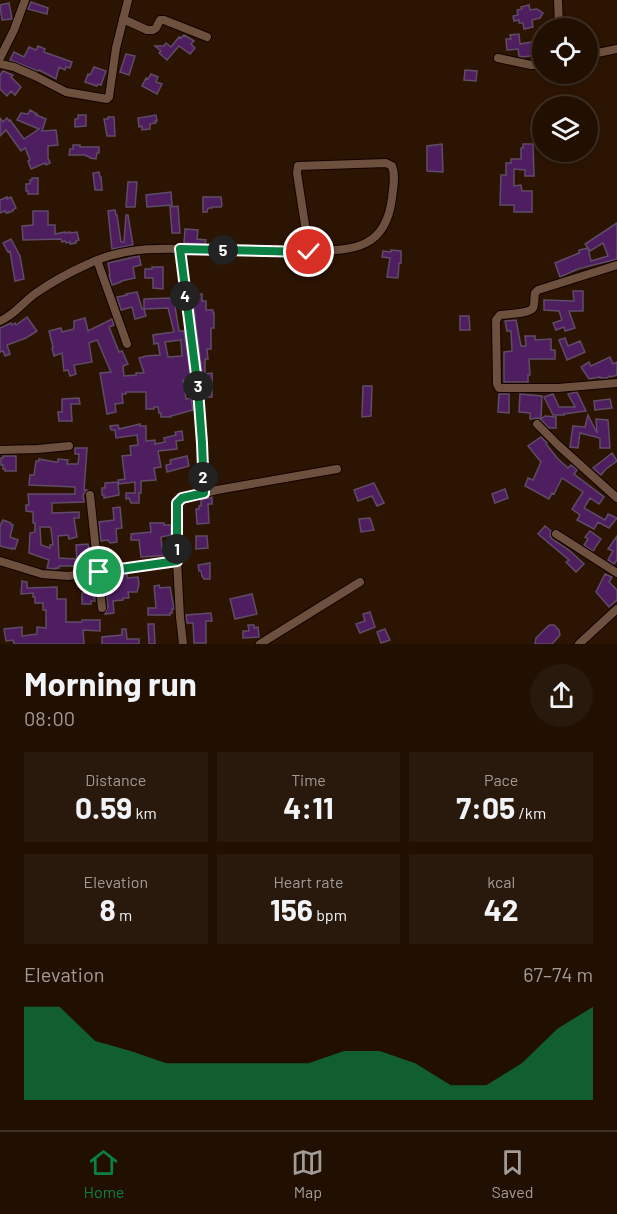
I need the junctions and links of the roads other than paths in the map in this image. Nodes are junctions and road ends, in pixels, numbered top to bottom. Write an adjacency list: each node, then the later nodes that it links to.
1 (25, 0): 9 (street)
2 (128, 0): 5 (street)
3 (558, 0): 4 (street)
4 (559, 18)
5 (123, 20): 6 (street); 11 (street)
6 (207, 38)
7 (617, 49): 8 (street)
8 (598, 53)
9 (0, 58)
10 (498, 58): 12 (street)
11 (0, 64)
12 (532, 65)
13 (180, 249): 14 (street); 15 (street); 24 (street)
14 (309, 252): 14 (street)
15 (97, 260): 17 (street); 18 (street)
16 (617, 264): 19 (street)
17 (0, 321)
18 (127, 344)
19 (617, 383)
20 (537, 424): 26 (street)
21 (69, 446): 22 (street)
22 (0, 450)
23 (337, 470): 24 (street)
24 (204, 493): 29 (street)
25 (90, 495): 30 (street)
26 (617, 498)
27 (556, 534): 31 (street)
28 (0, 561): 30 (street)
29 (177, 561): 30 (street); 35 (street)
30 (99, 572): 33 (street)
31 (617, 573)
32 (360, 582): 36 (street)
33 (102, 608)
34 (617, 609): 37 (street)
35 (183, 644)
36 (260, 644)
37 (579, 644)

